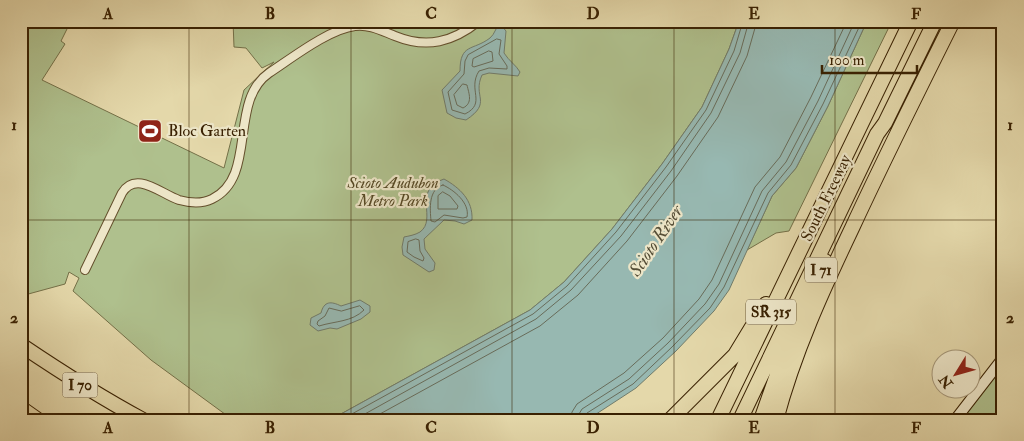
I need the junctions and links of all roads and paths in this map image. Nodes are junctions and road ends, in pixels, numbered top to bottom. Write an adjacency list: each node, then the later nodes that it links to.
1 (479, 21): 7 (street)
2 (911, 21): 6 (highway, South Freeway / I 71)
3 (935, 21): 5 (highway, South Freeway / I 71)
4 (953, 21): 17 (highway)
5 (885, 123): 15 (highway, South Freeway / SR 315); 16 (highway, I 71)
6 (823, 203): 13 (highway, I 71); 14 (highway, South Freeway / SR 315)
7 (85, 270)
8 (21, 345): 12 (highway, I 70)
9 (1003, 358): 18 (main road)
10 (21, 408): 11 (highway)
11 (38, 420)
12 (143, 420)
13 (670, 420)
14 (718, 420)
15 (740, 420)
16 (761, 420)
17 (776, 420)
18 (955, 420)

